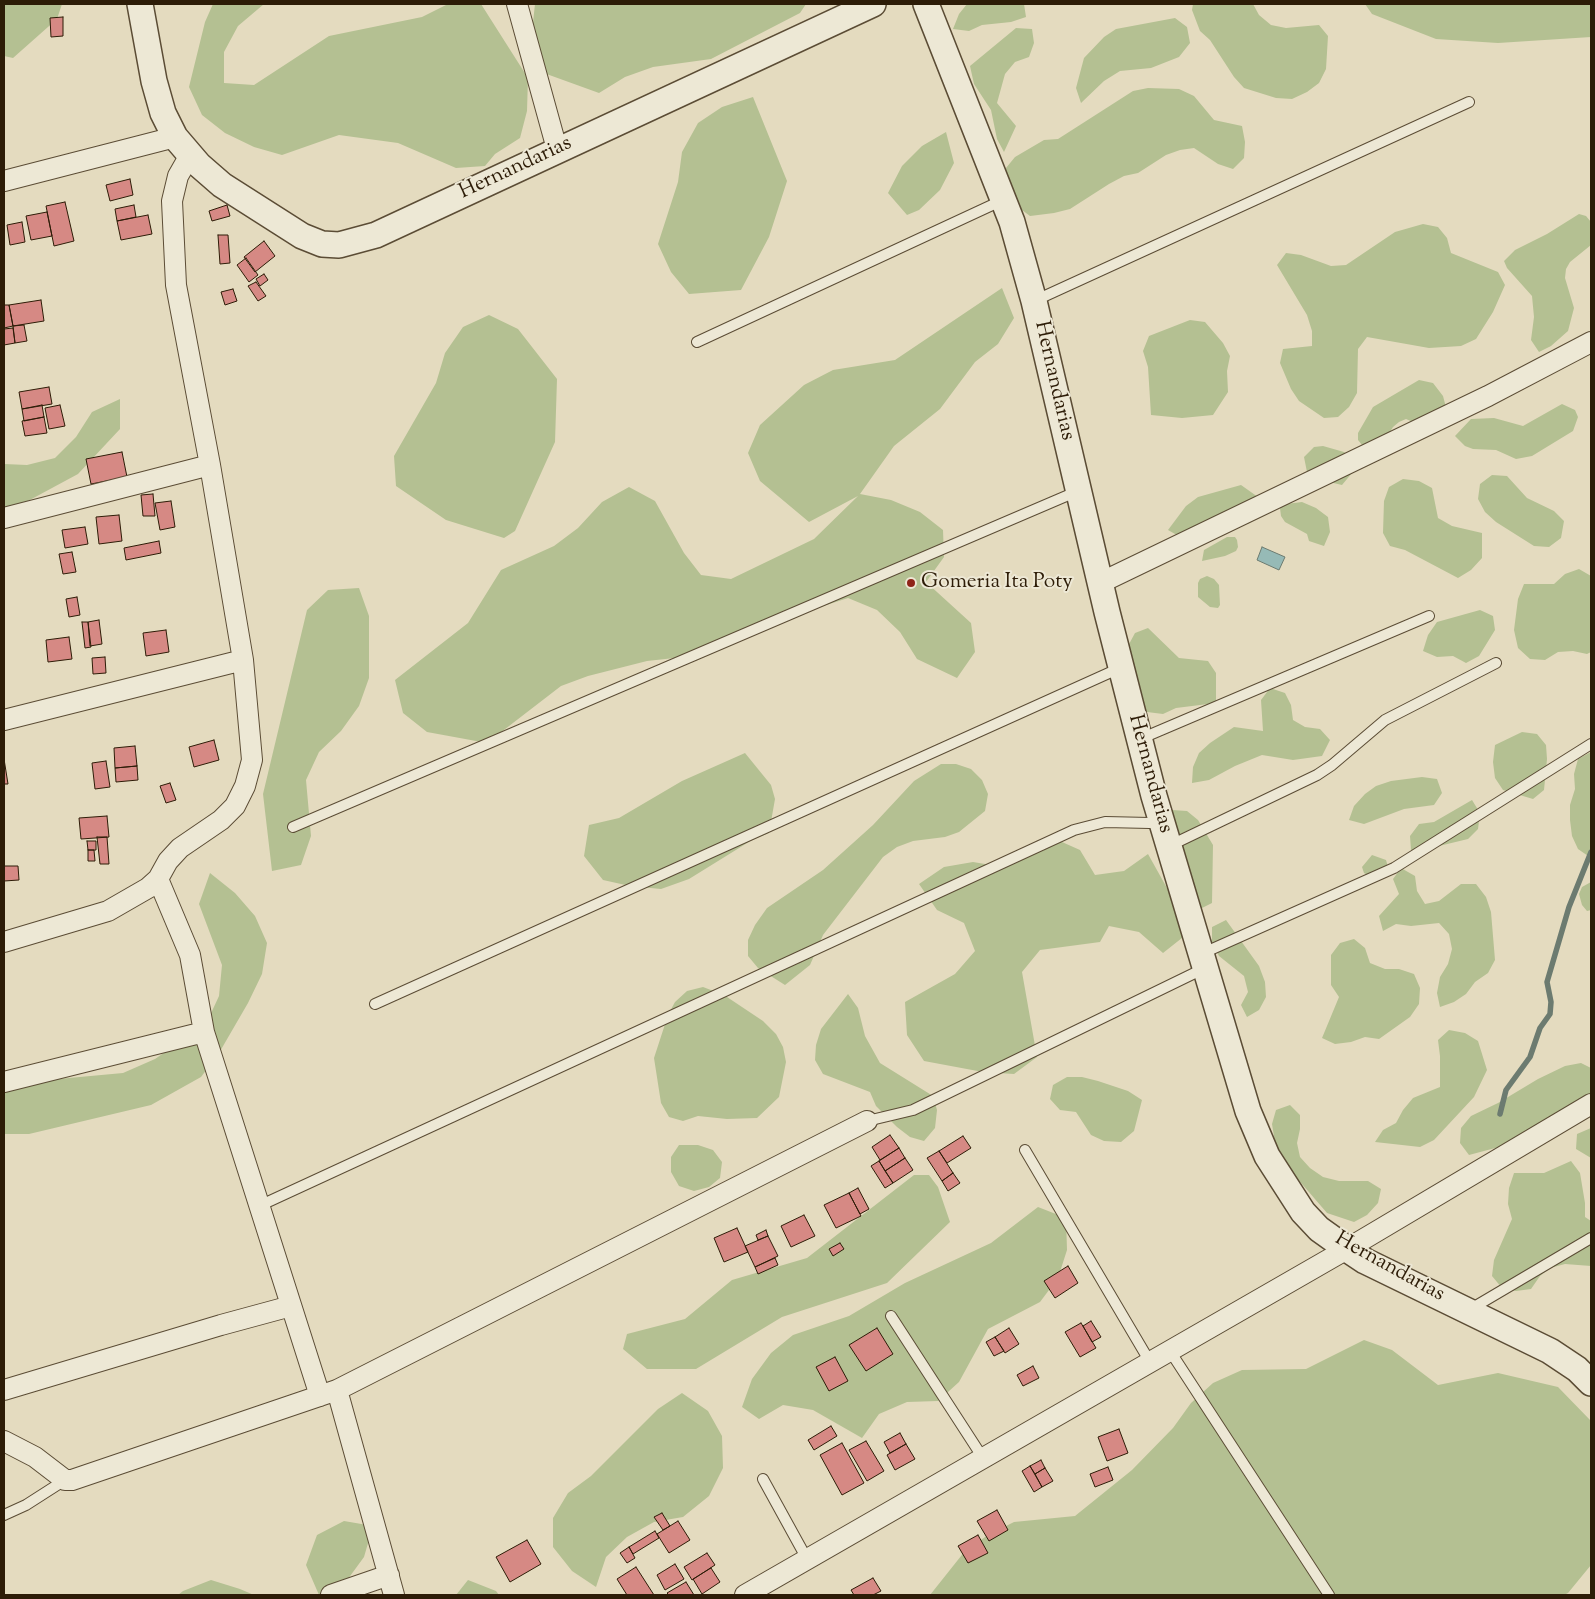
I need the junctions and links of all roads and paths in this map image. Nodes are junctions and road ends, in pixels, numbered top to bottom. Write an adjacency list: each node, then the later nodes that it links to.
1 (140, 4): 6 (street)
2 (517, 4): 7 (street)
3 (873, 4): 7 (street, Hernandarias)
4 (926, 4): 9 (street, Hernandarias)
5 (1469, 102): 10 (lane)
6 (183, 146): 7 (street, Hernandarias); 8 (street); 13 (street)
7 (557, 150)
8 (4, 181)
9 (1004, 200): 10 (street, Hernandarias); 11 (lane)
10 (1034, 301): 14 (street, Hernandarias)
11 (697, 342)
12 (1591, 342): 16 (street)
13 (210, 465): 15 (street); 18 (street)
14 (1079, 491): 16 (street, Hernandarias); 25 (lane)
15 (4, 518)
16 (1100, 582): 20 (street, Hernandarias)
17 (1429, 616): 22 (lane)
18 (243, 660): 21 (street); 27 (street)
19 (1496, 663): 26 (lane)
20 (1120, 668): 22 (street, Hernandarias); 30 (lane)
21 (4, 720)
22 (1139, 740): 24 (street, Hernandarias)
23 (1591, 744): 29 (lane)
24 (1162, 821): 26 (street, Hernandarias); 36 (lane)
25 (293, 827)
26 (1169, 846): 29 (street, Hernandarias)
27 (158, 879): 28 (street); 31 (street)
28 (4, 942)
29 (1203, 961): 34 (lane); 38 (street, Hernandarias)
30 (374, 1004)
31 (204, 1032): 32 (street); 36 (street)
32 (4, 1082)
33 (1591, 1104): 38 (street)
34 (867, 1121): 46 (street)
35 (1025, 1150): 43 (lane)
36 (259, 1206): 39 (street)
37 (1591, 1238): 40 (lane)
38 (1347, 1249): 40 (street, Hernandarias); 42 (street)
39 (291, 1306): 45 (street); 46 (street)
40 (1468, 1310): 44 (street, Hernandarias)
41 (891, 1316): 48 (lane)
42 (1170, 1351): 43 (street); 57 (lane)
43 (1150, 1362): 48 (street)
44 (1589, 1376)
45 (4, 1390)
46 (328, 1393): 50 (street); 53 (street)
47 (4, 1441): 50 (street)
48 (983, 1458): 52 (street)
49 (763, 1479): 52 (lane)
50 (65, 1480): 51 (lane)
51 (4, 1515)
52 (808, 1559): 56 (street)
53 (389, 1576): 54 (street); 55 (street)
54 (331, 1595)
55 (394, 1595)
56 (745, 1595)
57 (1329, 1595)

